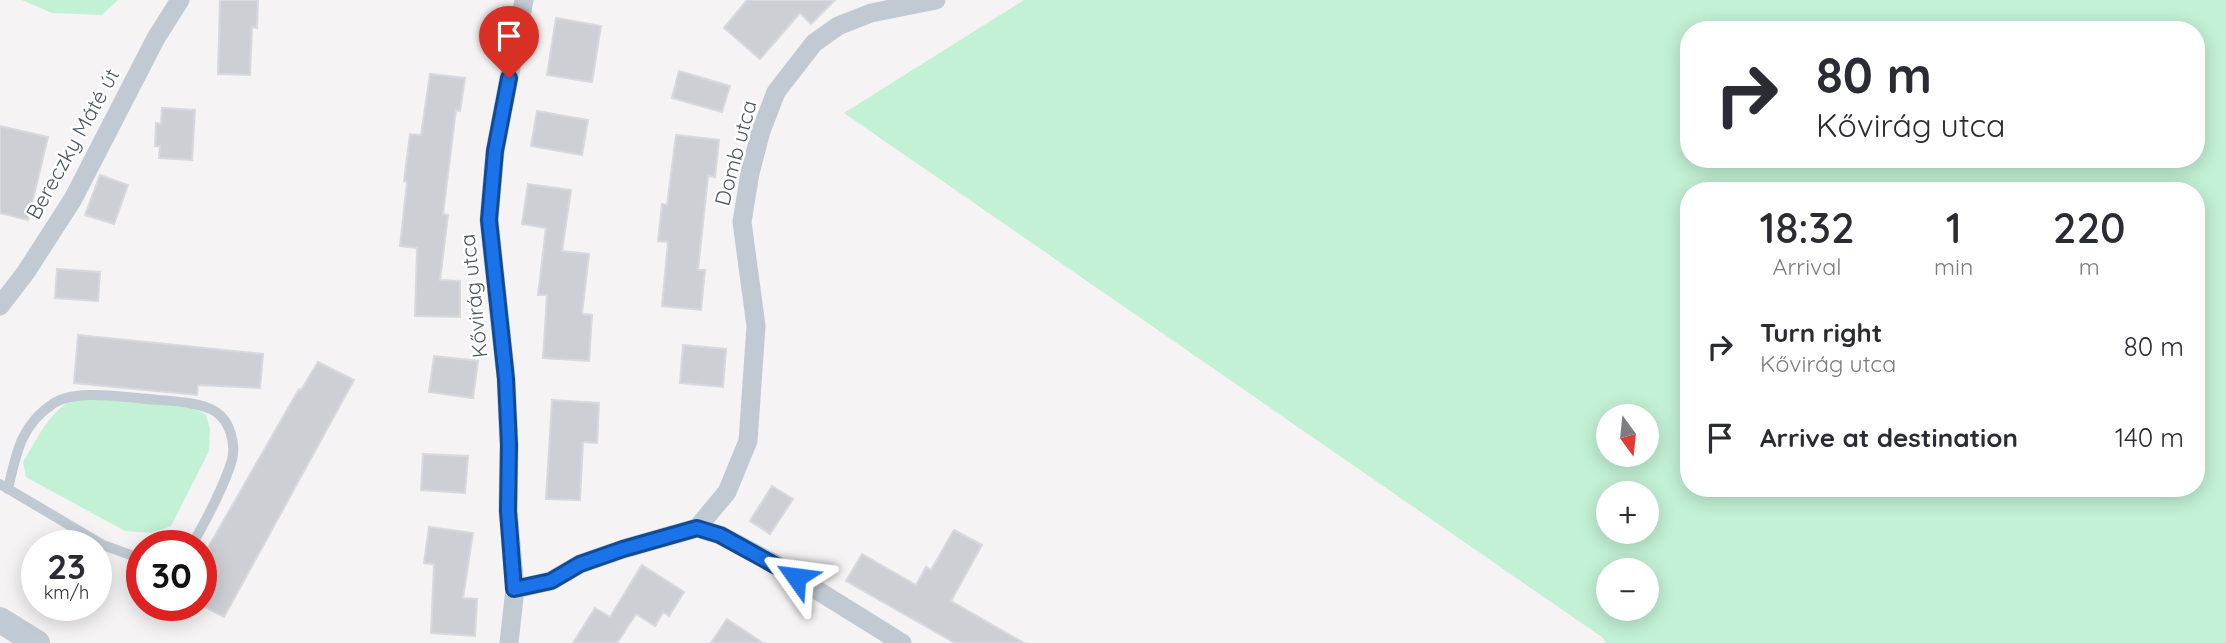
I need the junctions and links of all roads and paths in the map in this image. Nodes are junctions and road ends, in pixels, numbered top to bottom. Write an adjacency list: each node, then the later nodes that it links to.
1 (180, 0): 4 (street, Bereczky Máté út)
2 (524, 0): 9 (street, Kővirág utca)
3 (936, 0): 6 (street, Domb utca)
4 (0, 306)
5 (4, 487): 7 (lane); 8 (lane)
6 (697, 528): 9 (street); 13 (street)
7 (200, 530)
8 (126, 553)
9 (514, 589): 12 (street, Kővirág utca)
10 (0, 620): 11 (main road)
11 (37, 643)
12 (509, 643)
13 (902, 643)

